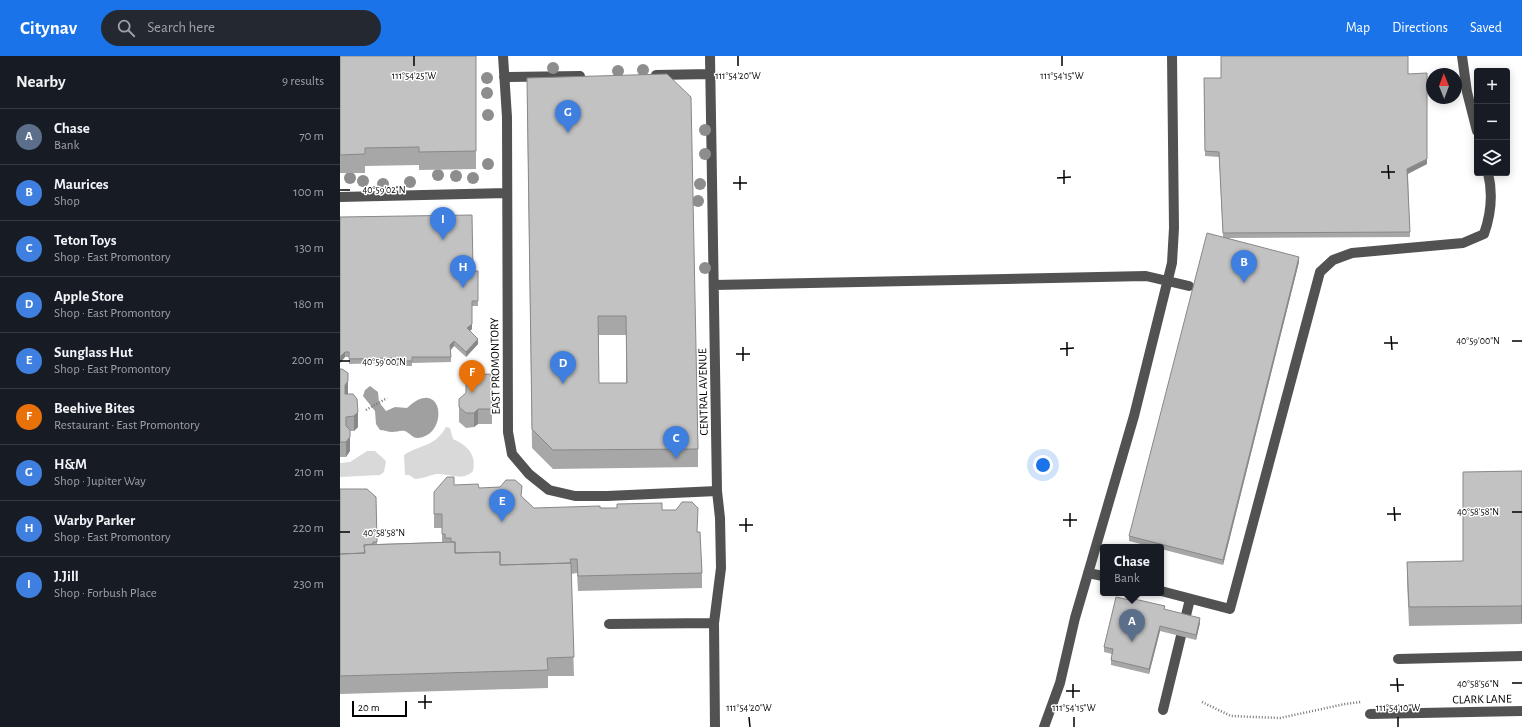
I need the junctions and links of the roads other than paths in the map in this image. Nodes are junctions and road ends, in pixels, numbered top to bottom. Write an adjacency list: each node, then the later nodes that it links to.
1 (503, 56): 8 (street, EAST PROMONTORY)
2 (710, 56): 5 (street, CENTRAL AVENUE)
3 (1172, 56): 13 (street)
4 (1462, 56): 9 (street)
5 (710, 74): 6 (street); 14 (street, CENTRAL AVENUE)
6 (644, 75)
7 (589, 76): 8 (street)
8 (504, 78): 11 (street, EAST PROMONTORY)
9 (1474, 119)
10 (1489, 176): 20 (street)
11 (507, 193): 12 (street); 16 (street, EAST PROMONTORY)
12 (340, 197)
13 (1168, 281): 14 (street); 15 (street); 17 (street)
14 (714, 285): 16 (street, CENTRAL AVENUE)
15 (1189, 286)
16 (717, 491): 21 (street, CENTRAL AVENUE)
17 (1088, 573): 18 (street); 29 (street)
18 (1100, 575)
19 (1164, 592): 20 (street)
20 (1190, 599): 25 (street)
21 (714, 623): 22 (street); 28 (street, CENTRAL AVENUE)
22 (609, 624)
23 (1522, 656): 24 (street)
24 (1398, 659)
25 (1163, 710)
26 (1522, 711): 27 (street, CLARK LANE)
27 (1370, 714)
28 (715, 727)
29 (1044, 727)

